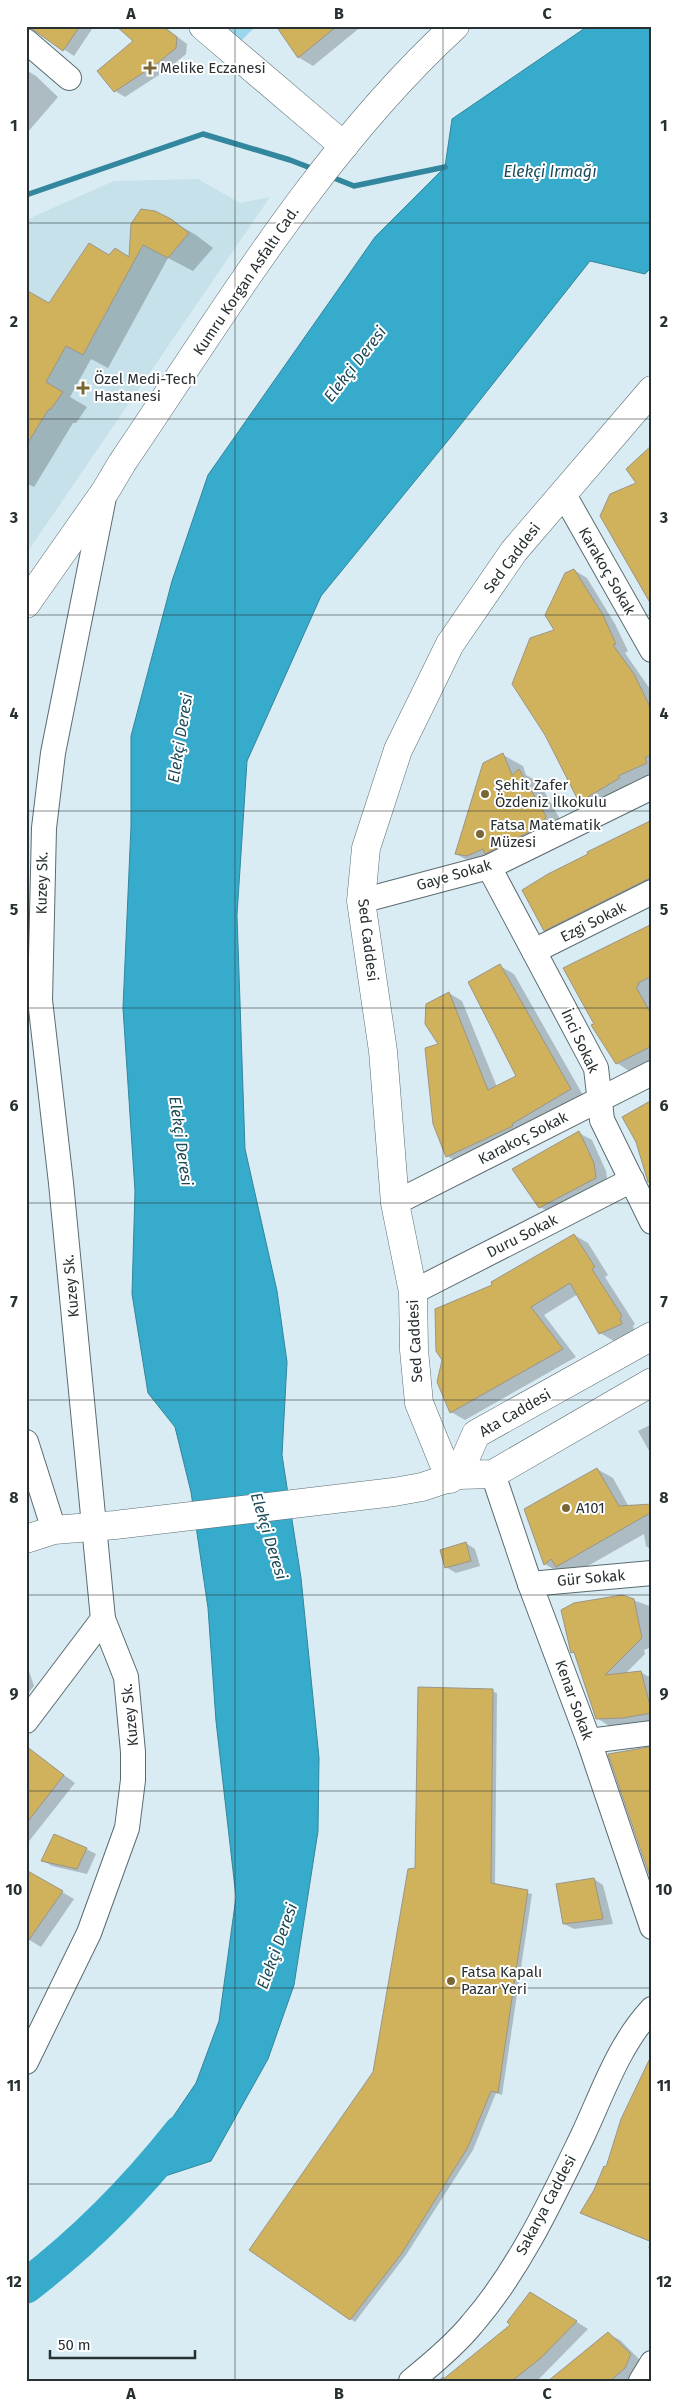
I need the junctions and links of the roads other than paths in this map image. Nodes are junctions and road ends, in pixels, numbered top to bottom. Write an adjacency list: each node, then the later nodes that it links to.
1 (203, 26): 5 (main road)
2 (455, 26): 5 (main road, Kumru Korgan Asfaltı Cad.)
3 (26, 40): 4 (street)
4 (69, 78)
5 (340, 152): 7 (main road, Kumru Korgan Asfaltı Cad.)
6 (652, 390): 8 (main road, Sed Caddesi)
7 (106, 490): 9 (main road, Kumru Korgan Asfaltı Cad.); 16 (street, Kuzey Sk.)
8 (563, 493): 10 (street, Karakoç Sokak); 14 (main road, Sed Caddesi)
9 (26, 604)
10 (652, 650)
11 (652, 787): 12 (street, Gaye Sokak)
12 (489, 867): 14 (street, Gaye Sokak); 15 (street, İnci Sokak)
13 (652, 892): 15 (street, Ezgi Sokak)
14 (361, 901): 21 (main road, Sed Caddesi)
15 (534, 951): 19 (street, İnci Sokak)
16 (41, 957): 17 (street); 30 (street, Kuzey Sk.)
17 (26, 978)
18 (652, 1073): 19 (street, Karakoç Sokak)
19 (600, 1100): 20 (street, İnci Sokak); 21 (street, Karakoç Sokak)
20 (632, 1180): 22 (street, İnci Sokak); 23 (street, Duru Sokak)
21 (395, 1203): 23 (main road, Sed Caddesi)
22 (652, 1222)
23 (413, 1292): 28 (main road, Sed Caddesi)
24 (652, 1336): 28 (main road, Ata Caddesi)
25 (652, 1382): 27 (main road)
26 (26, 1442): 31 (street)
27 (493, 1474): 28 (main road); 34 (street, Kenar Sokak)
28 (454, 1477): 30 (main road)
29 (26, 1525): 31 (main road)
30 (104, 1526): 31 (main road); 35 (street, Kuzey Sk.)
31 (54, 1530): 32 (main road)
32 (26, 1539)
33 (652, 1573): 34 (street, Gür Sokak)
34 (530, 1584): 38 (street, Kenar Sokak)
35 (103, 1619): 36 (street); 41 (street, Kuzey Sk.)
36 (26, 1721)
37 (652, 1733): 38 (street)
38 (589, 1740): 39 (street, Kenar Sokak)
39 (652, 1927)
40 (652, 2009): 43 (street, Sakarya Caddesi)
41 (26, 2062)
42 (652, 2363): 44 (street)
43 (411, 2381)
44 (641, 2381)

